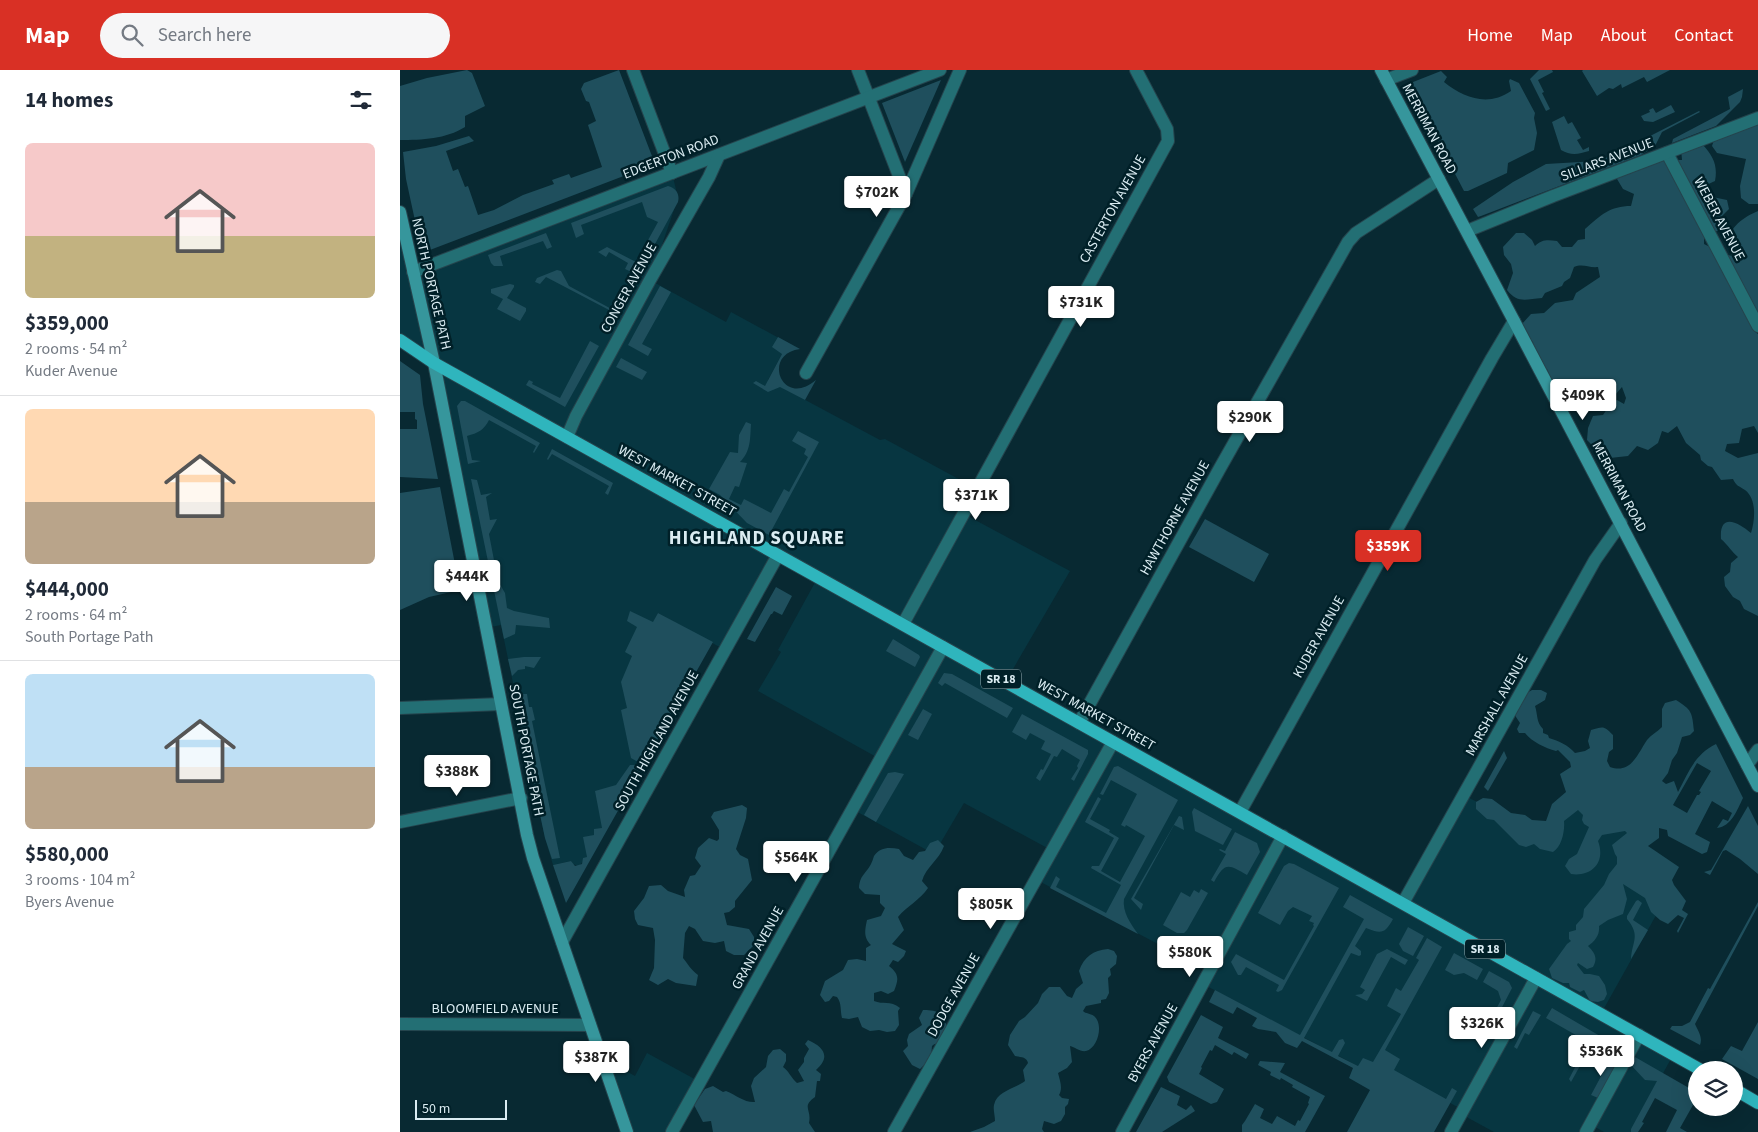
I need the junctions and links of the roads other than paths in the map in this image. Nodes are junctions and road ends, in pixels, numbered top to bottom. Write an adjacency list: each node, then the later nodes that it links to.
1 (633, 70): 12 (street)
2 (858, 70): 8 (street)
3 (940, 70): 8 (street, EDGERTON ROAD)
4 (960, 70): 14 (street)
5 (1136, 70): 26 (street, CASTERTON AVENUE)
6 (1412, 70): 7 (street)
7 (1383, 75): 13 (main road, MERRIMAN ROAD)
8 (869, 98): 11 (street, EDGERTON ROAD); 14 (street)
9 (1758, 118): 10 (street, SILLARS AVENUE)
10 (1667, 153): 16 (street, SILLARS AVENUE); 19 (street, WEBER AVENUE)
11 (719, 155): 12 (street, EDGERTON ROAD); 23 (street, CONGER AVENUE)
12 (672, 173): 17 (street, EDGERTON ROAD)
13 (1439, 179): 16 (main road, MERRIMAN ROAD); 30 (street, HAWTHORNE AVENUE)
14 (906, 194): 22 (street)
15 (400, 212): 17 (main road, NORTH PORTAGE PATH)
16 (1466, 231): 18 (main road, MERRIMAN ROAD)
17 (413, 272): 21 (main road, NORTH PORTAGE PATH)
18 (1514, 321): 24 (main road, MERRIMAN ROAD); 36 (street, KUDER AVENUE)
19 (1758, 326)
20 (400, 340): 21 (main road, WEST MARKET STREET / SR 18)
21 (434, 363): 23 (main road, WEST MARKET STREET / SR 18); 28 (main road, SOUTH PORTAGE PATH)
22 (806, 373)
23 (567, 437): 25 (main road, WEST MARKET STREET / SR 18)
24 (1621, 523): 33 (main road, MERRIMAN ROAD); 39 (street, MARSHALL AVENUE)
25 (778, 555): 26 (main road, WEST MARKET STREET / SR 18); 40 (street, SOUTH HIGHLAND AVENUE)
26 (903, 624): 27 (main road, WEST MARKET STREET / SR 18)
27 (943, 647): 30 (main road, WEST MARKET STREET / SR 18); 49 (street, GRAND AVENUE)
28 (502, 704): 29 (street); 35 (main road, SOUTH PORTAGE PATH)
29 (400, 708)
30 (1079, 723): 31 (main road, WEST MARKET STREET / SR 18)
31 (1113, 742): 36 (main road, WEST MARKET STREET / SR 18); 50 (street, DODGE AVENUE)
32 (1758, 750): 33 (street)
33 (1747, 765): 34 (main road, MERRIMAN ROAD)
34 (1758, 786)
35 (520, 798): 37 (street); 40 (main road, SOUTH PORTAGE PATH)
36 (1240, 812): 38 (main road, WEST MARKET STREET / SR 18)
37 (400, 822)
38 (1283, 836): 39 (main road, WEST MARKET STREET / SR 18); 51 (street, BYERS AVENUE)
39 (1402, 903): 41 (main road, WEST MARKET STREET / SR 18)
40 (562, 942): 43 (main road, SOUTH PORTAGE PATH)
41 (1536, 978): 44 (main road, WEST MARKET STREET / SR 18); 52 (street)
42 (400, 1024): 43 (street, BLOOMFIELD AVENUE)
43 (590, 1025): 48 (main road, SOUTH PORTAGE PATH)
44 (1639, 1035): 45 (main road, WEST MARKET STREET / SR 18); 53 (street)
45 (1688, 1063)
46 (1743, 1094): 47 (main road)
47 (1758, 1103)
48 (627, 1132)
49 (672, 1132)
50 (894, 1132)
51 (1122, 1132)
52 (1451, 1132)
53 (1586, 1132)

